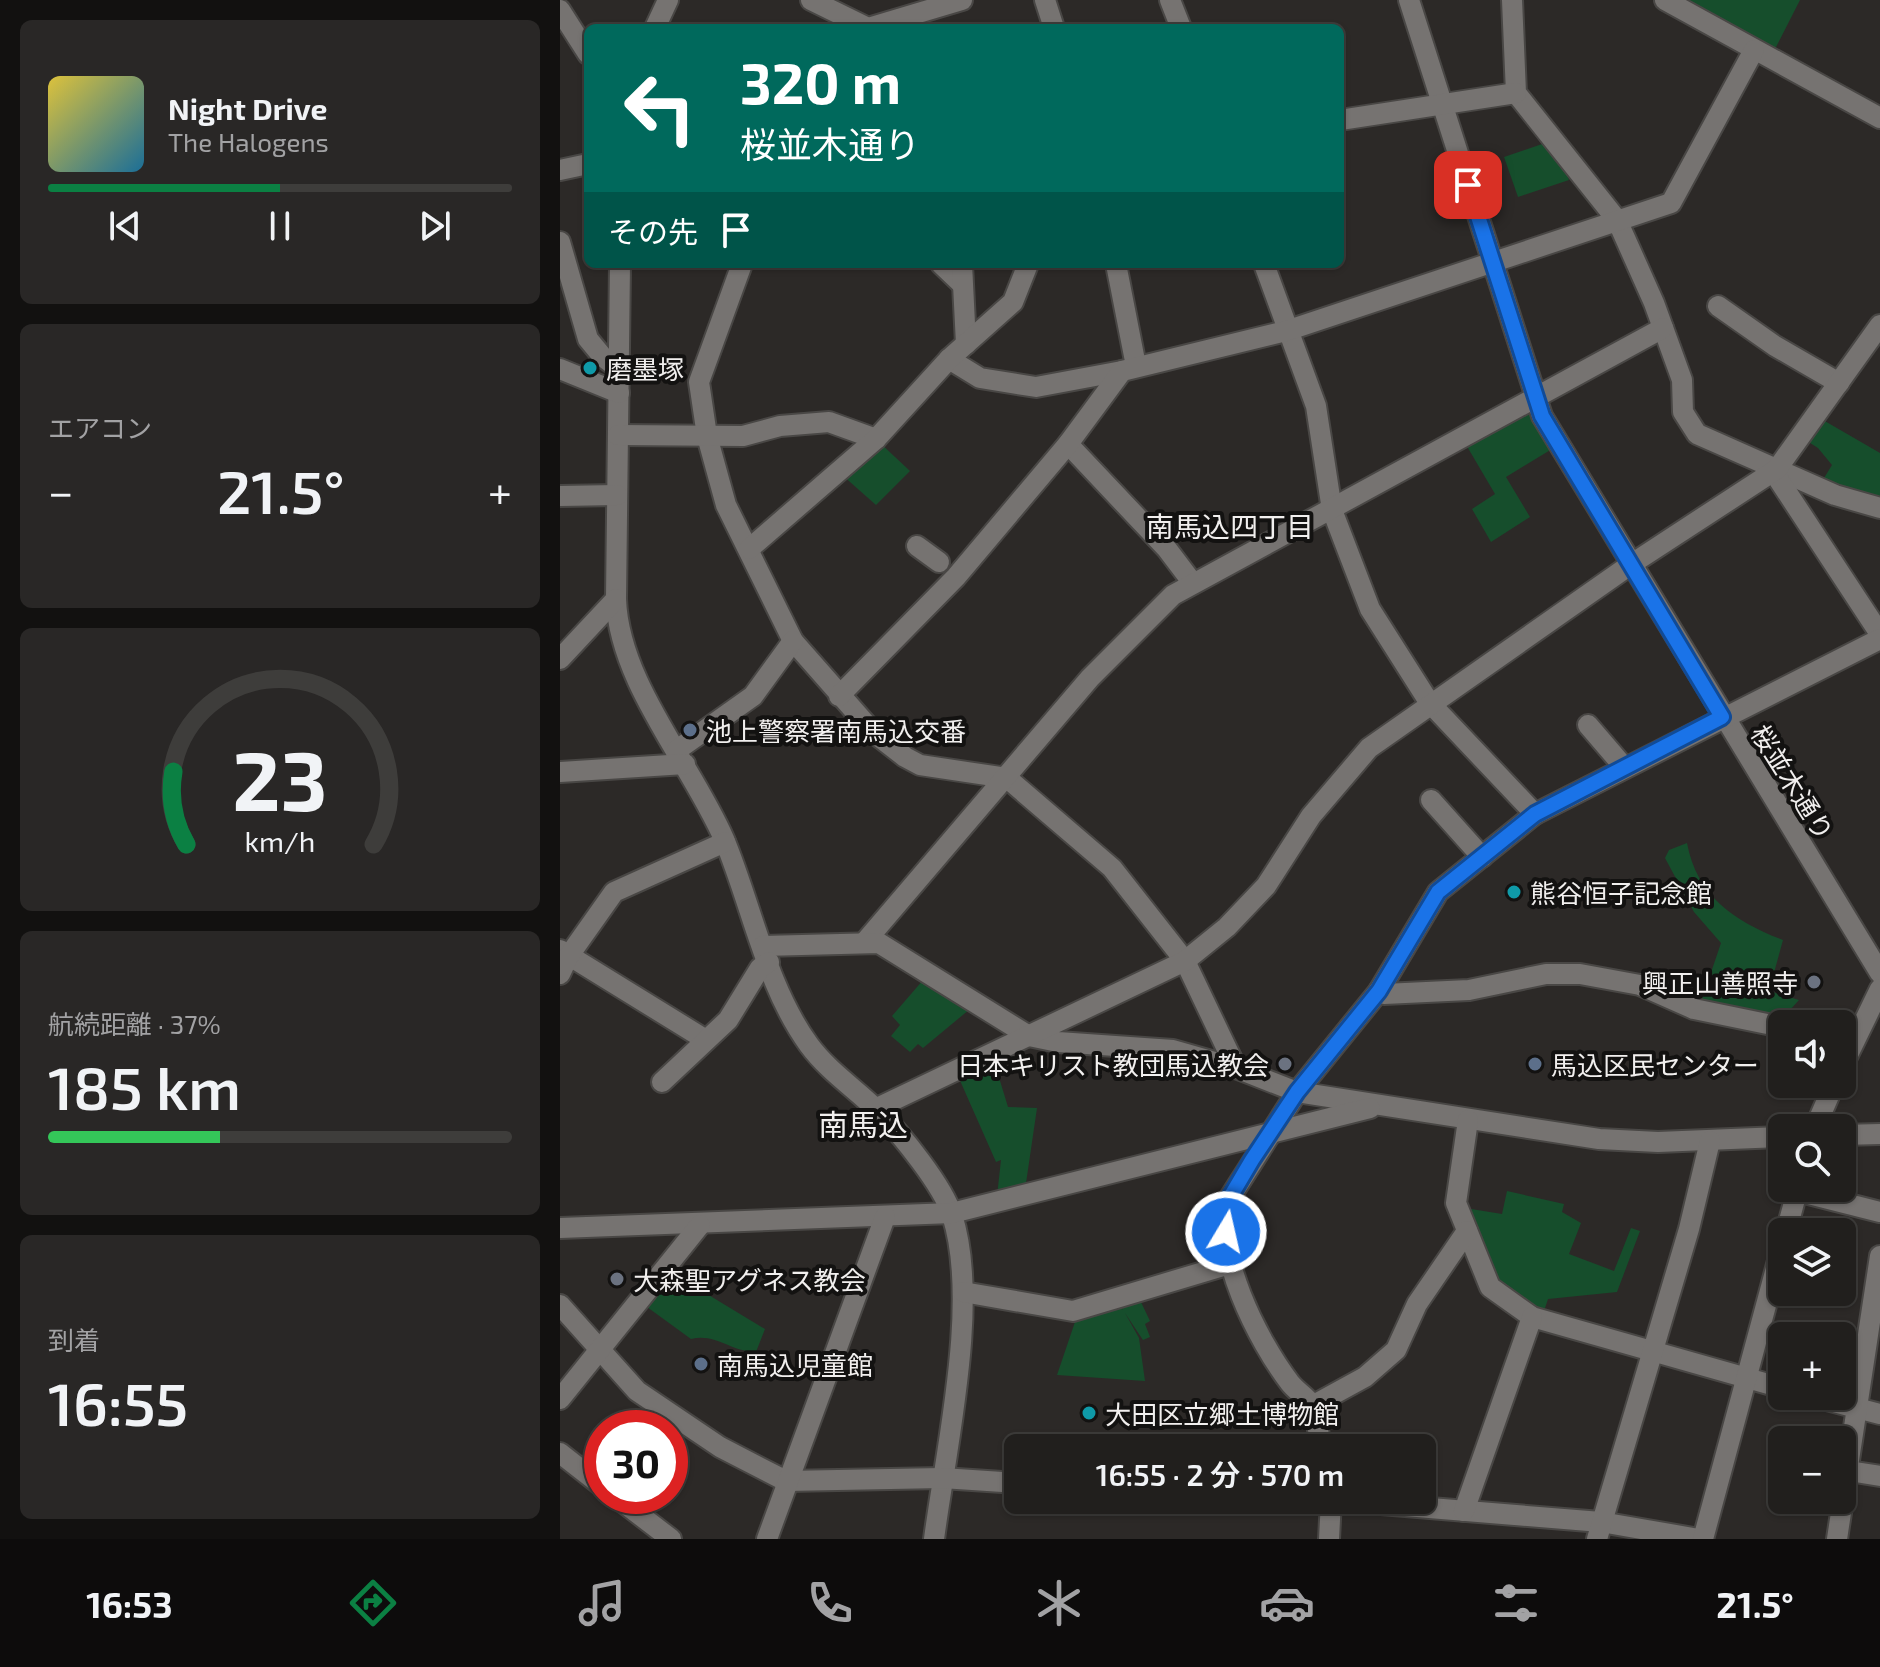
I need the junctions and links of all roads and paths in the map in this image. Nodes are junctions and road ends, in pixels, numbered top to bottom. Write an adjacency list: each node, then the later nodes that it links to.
1 (668, 0): 10 (street)
2 (811, 0): 11 (street)
3 (962, 0): 12 (street)
4 (1045, 0): 13 (street)
5 (1170, 0): 14 (street)
6 (1409, 0): 18 (street, 桜並木通り)
7 (1512, 0): 17 (street)
8 (1665, 0): 16 (street)
9 (560, 10): 15 (street)
10 (657, 24)
11 (858, 24)
12 (875, 24)
13 (1053, 24)
14 (1179, 24)
15 (584, 48)
16 (1754, 50): 19 (street); 23 (street)
17 (1516, 93): 18 (street); 23 (street)
18 (1442, 104): 20 (street); 25 (street, 桜並木通り)
19 (1880, 118)
20 (1344, 119)
21 (584, 165): 22 (street)
22 (560, 170)
23 (1617, 220): 25 (street); 34 (street)
24 (560, 242): 39 (street)
25 (1493, 264): 35 (street); 43 (street, 桜並木通り)
26 (620, 268): 39 (street)
27 (741, 268): 45 (street)
28 (1026, 268): 36 (street)
29 (1116, 268): 40 (street)
30 (1265, 268): 35 (street)
31 (962, 274): 36 (street)
32 (1718, 306): 41 (street)
33 (1880, 325): 41 (street)
34 (1663, 328): 43 (street); 48 (street)
35 (1286, 331): 40 (street); 52 (street)
36 (966, 344): 37 (street)
37 (949, 359): 40 (street); 46 (street)
38 (560, 369): 42 (street)
39 (619, 369): 42 (street)
40 (1129, 369): 47 (street)
41 (1839, 383): 48 (street)
42 (619, 393): 44 (street)
43 (1535, 396): 52 (street); 56 (street, 桜並木通り)
44 (618, 435): 45 (street); 49 (street)
45 (707, 436): 46 (street); 54 (street)
46 (876, 439): 54 (street)
47 (1068, 444): 57 (street); 62 (street)
48 (1775, 470): 51 (street); 56 (street); 59 (street)
49 (617, 495): 50 (street); 58 (street)
50 (560, 496)
51 (1880, 508)
52 (1332, 510): 57 (street); 63 (street)
53 (917, 546): 55 (street)
54 (749, 549): 60 (street)
55 (939, 562)
56 (1630, 565): 63 (street); 64 (street, 桜並木通り)
57 (1192, 582): 69 (street)
58 (616, 599): 61 (street); 66 (street)
59 (1880, 636): 64 (street)
60 (793, 641): 62 (street); 66 (street)
61 (560, 659)
62 (839, 696): 69 (street)
63 (1429, 702): 71 (street); 77 (street)
64 (1722, 717): 67 (street); 78 (street, 桜並木通り)
65 (1588, 725): 67 (street)
66 (681, 757): 68 (street); 72 (street)
67 (1624, 767): 71 (street)
68 (560, 772)
69 (1007, 778): 74 (street); 77 (street)
70 (1431, 800): 73 (street)
71 (1535, 814): 73 (street)
72 (725, 842): 75 (street); 76 (street)
73 (1482, 857): 80 (street)
74 (864, 943): 75 (street); 82 (street)
75 (766, 954): 84 (street); 89 (street)
76 (563, 960): 84 (street)
77 (1185, 961): 82 (street); 85 (street)
78 (1880, 973)
79 (1880, 989): 83 (street)
80 (1379, 991): 81 (street); 87 (street)
81 (1768, 1024)
82 (1029, 1036): 85 (street); 89 (street)
83 (1856, 1038)
84 (706, 1040): 86 (street)
85 (1236, 1068): 87 (street)
86 (662, 1082)
87 (1297, 1092): 88 (street); 93 (street)
88 (1378, 1107): 90 (street); 93 (street)
89 (875, 1109): 98 (street)
90 (1468, 1120): 95 (street); 102 (street)
91 (1880, 1134): 92 (street)
92 (1856, 1135)
93 (1268, 1136): 98 (street); 104 (street)
94 (1768, 1138): 95 (street)
95 (1710, 1141): 110 (street)
96 (1844, 1202): 97 (street)
97 (1880, 1212)
98 (952, 1213): 99 (street); 105 (street)
99 (885, 1217): 100 (street); 124 (street)
100 (700, 1225): 101 (street); 109 (street)
101 (560, 1228)
102 (1467, 1231): 108 (street); 114 (street)
103 (1880, 1256): 115 (street)
104 (1230, 1264): 105 (street); 114 (street)
105 (963, 1292): 123 (street)
106 (1768, 1298): 111 (street)
107 (560, 1305): 109 (street)
108 (1532, 1317): 110 (street); 127 (street)
109 (600, 1348): 113 (street); 124 (street)
110 (1650, 1352): 111 (street); 131 (street)
111 (1746, 1379): 112 (street); 136 (street)
112 (1768, 1384)
113 (560, 1399)
114 (1312, 1406): 118 (street)
115 (1858, 1409): 116 (street); 117 (street)
116 (1880, 1414)
117 (1856, 1426)
118 (1318, 1434)
119 (560, 1453): 120 (street)
120 (584, 1472)
121 (1856, 1472): 122 (street)
122 (1880, 1476)
123 (942, 1478): 124 (street); 125 (street); 134 (street)
124 (786, 1481): 133 (street)
125 (1004, 1482)
126 (1436, 1509): 127 (street)
127 (1464, 1511): 131 (street)
128 (638, 1514): 132 (street)
129 (1331, 1514): 135 (street)
130 (1841, 1514): 137 (street)
131 (1599, 1530): 136 (street)
132 (671, 1539)
133 (767, 1539)
134 (934, 1539)
135 (1329, 1539)
136 (1701, 1539)
137 (1837, 1539)

